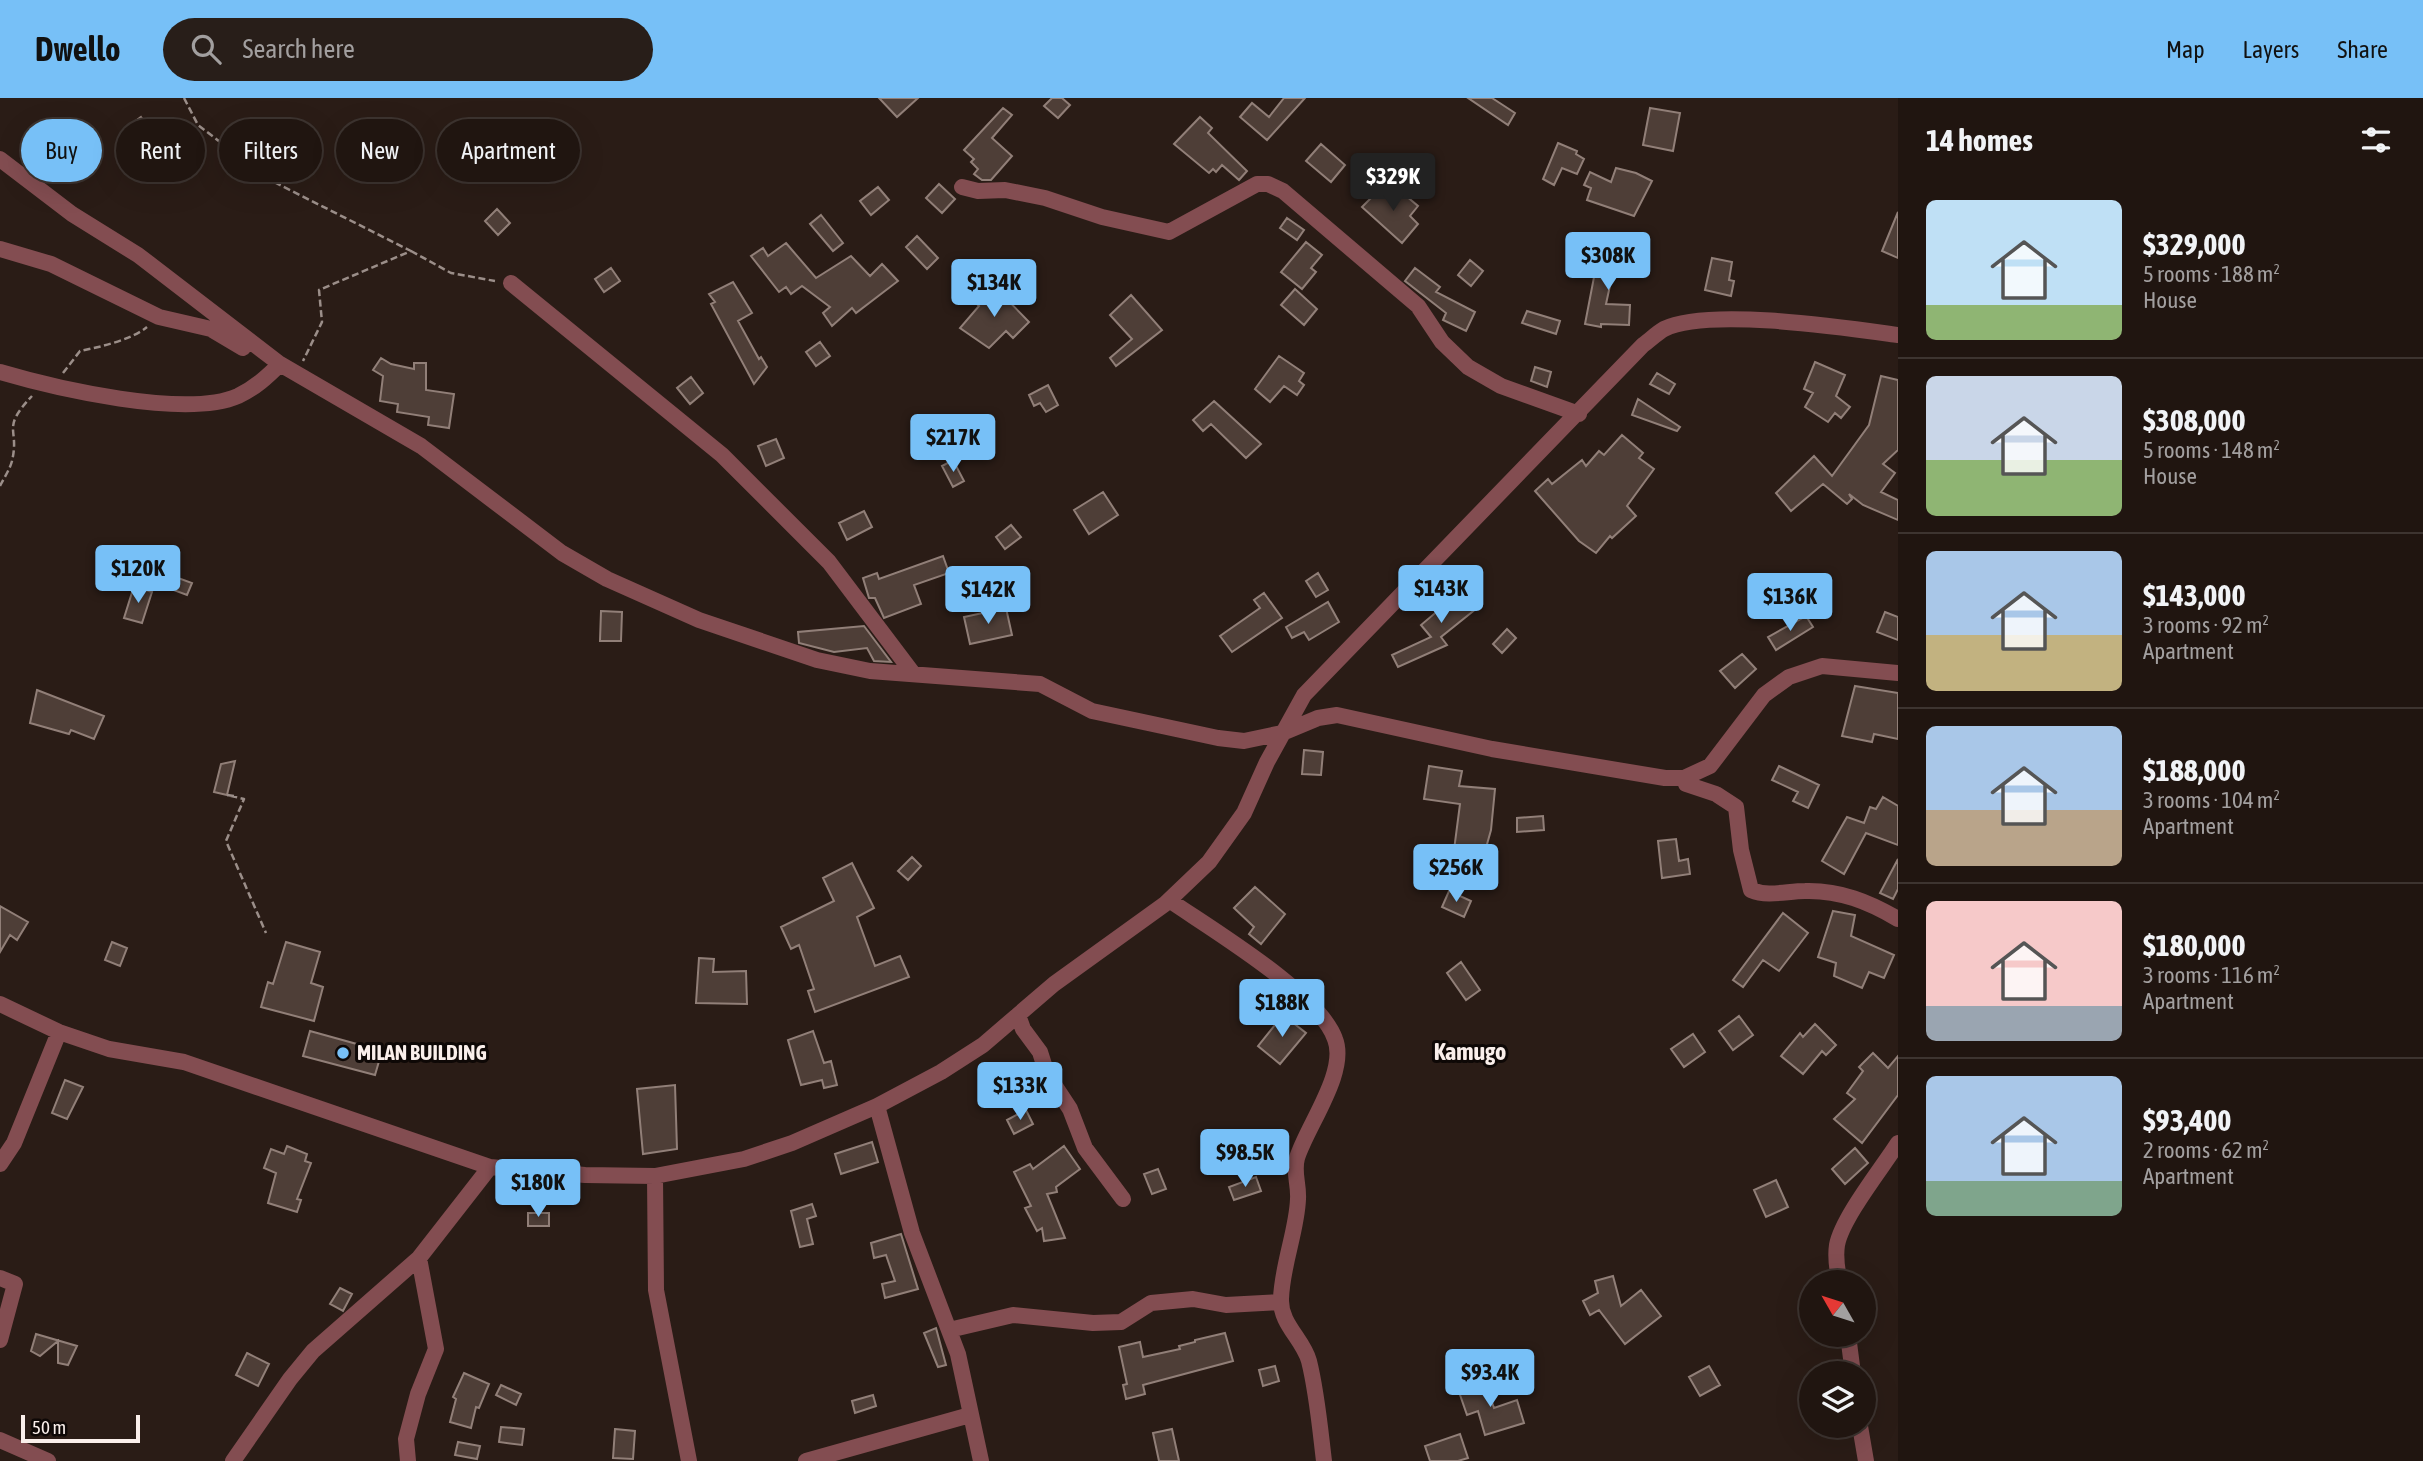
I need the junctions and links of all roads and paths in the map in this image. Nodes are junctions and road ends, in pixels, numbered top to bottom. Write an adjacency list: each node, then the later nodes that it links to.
1 (184, 98): 5 (path)
2 (0, 159): 9 (street)
3 (962, 187): 13 (street)
4 (0, 249): 7 (street)
5 (411, 251): 6 (path); 11 (path)
6 (511, 283): 15 (street)
7 (159, 317): 9 (street); 12 (path)
8 (1898, 335): 13 (street)
9 (280, 364): 11 (street); 12 (street)
10 (0, 372): 12 (street)
11 (296, 373): 15 (street)
12 (44, 385): 14 (path)
13 (1580, 414): 17 (street)
14 (0, 486)
15 (912, 672): 17 (street)
16 (1898, 673): 18 (street)
17 (1282, 733): 18 (street); 20 (street)
18 (1684, 778): 21 (street)
19 (234, 796): 22 (path)
20 (1169, 900): 24 (street); 35 (street)
21 (1898, 919)
22 (266, 933)
23 (0, 1004): 25 (street)
24 (1018, 1015): 26 (street); 31 (street)
25 (59, 1032): 28 (street); 29 (street)
26 (877, 1106): 30 (street); 36 (street)
27 (1898, 1143): 33 (street)
28 (0, 1164)
29 (490, 1167): 30 (street); 32 (street)
30 (655, 1177): 44 (street)
31 (1122, 1199)
32 (419, 1258): 42 (street); 43 (street)
33 (1837, 1270)
34 (0, 1278): 37 (street)
35 (1281, 1302): 36 (street); 47 (street)
36 (949, 1331): 38 (street)
37 (0, 1340)
38 (970, 1415): 45 (street); 46 (street)
39 (1862, 1438): 48 (street)
40 (0, 1440): 41 (street)
41 (48, 1461)
42 (233, 1461)
43 (408, 1461)
44 (689, 1461)
45 (806, 1461)
46 (981, 1461)
47 (1324, 1461)
48 (1867, 1461)

